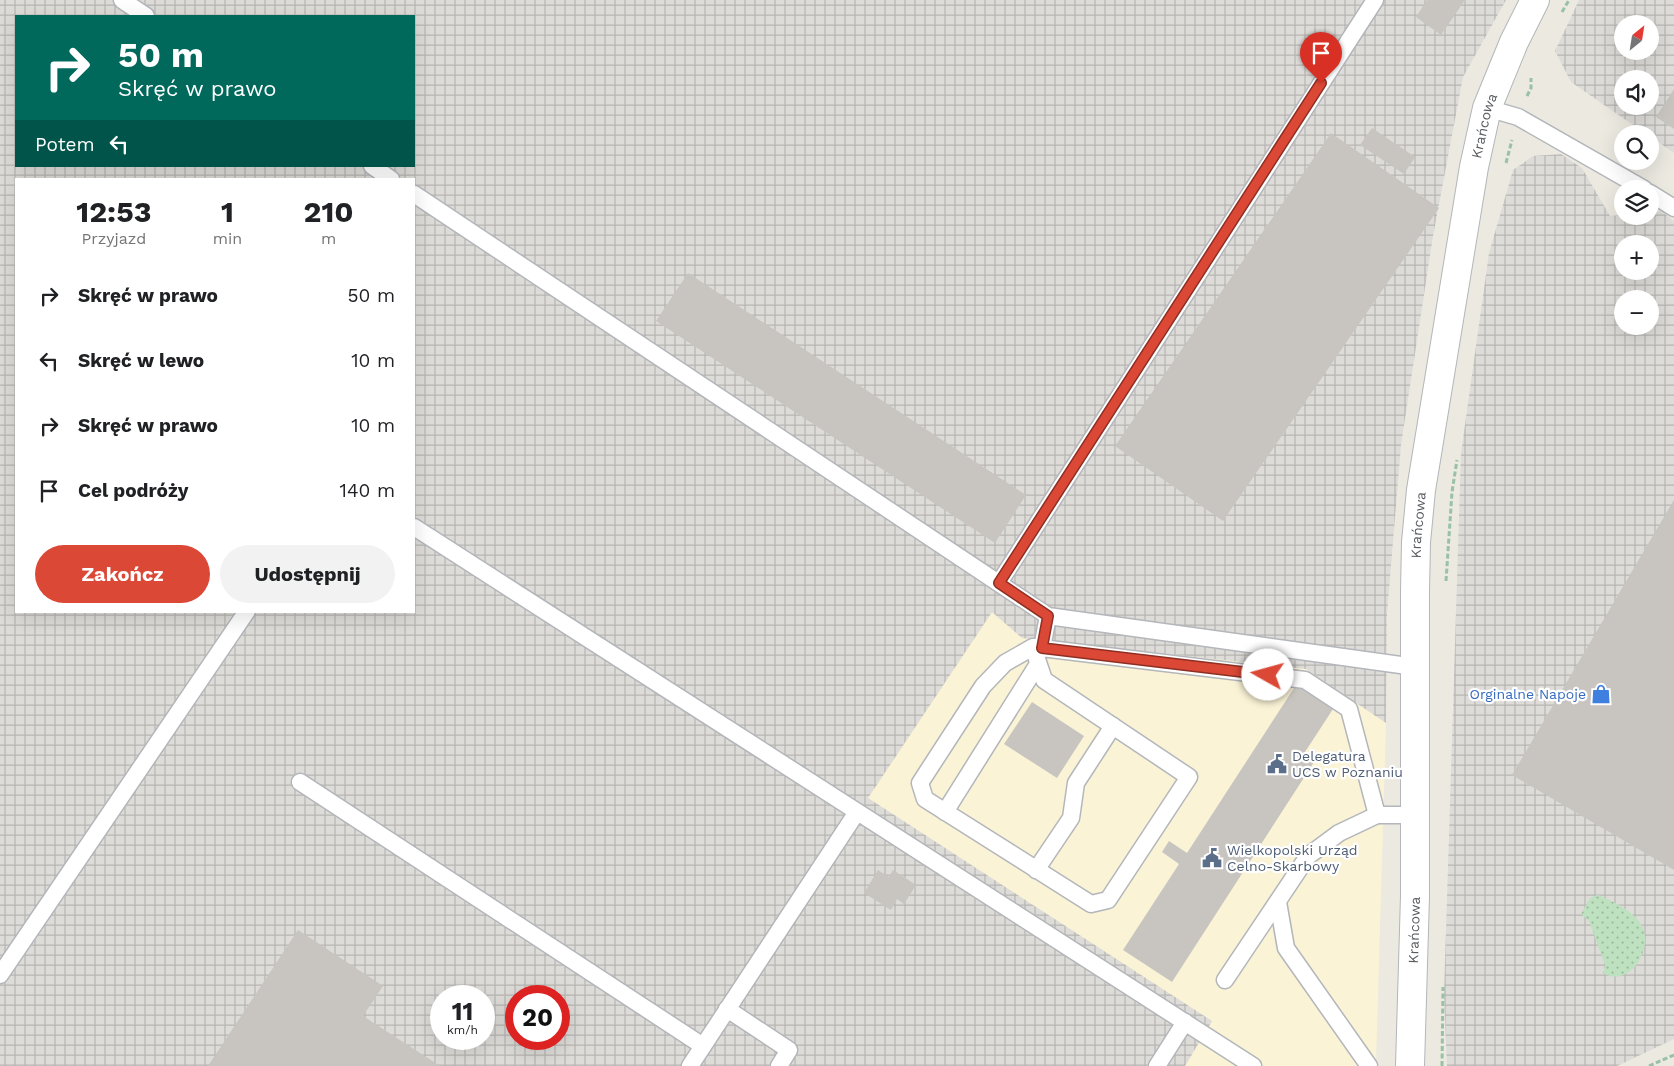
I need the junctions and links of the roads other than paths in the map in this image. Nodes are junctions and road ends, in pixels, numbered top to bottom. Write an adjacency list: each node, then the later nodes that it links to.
1 (122, 0): 4 (lane)
2 (1375, 0): 13 (lane)
3 (1535, 0): 5 (street, Krańcowa)
4 (144, 15)
5 (1487, 108): 8 (lane); 17 (street, Krańcowa)
6 (373, 167): 7 (lane)
7 (390, 178)
8 (1628, 180)
9 (415, 195): 13 (lane)
10 (1659, 199): 11 (lane)
11 (1674, 208)
12 (415, 528): 20 (lane)
13 (999, 583): 15 (lane)
14 (245, 613): 26 (lane)
15 (1048, 616): 16 (lane); 17 (lane)
16 (1038, 653): 18 (lane); 21 (lane); 21 (lane); 22 (lane)
17 (1415, 667): 23 (street, Krańcowa)
18 (1113, 726): 24 (lane); 24 (lane)
19 (300, 782): 30 (lane)
20 (857, 812): 28 (lane); 29 (lane)
21 (945, 812): 24 (lane)
22 (1377, 815): 23 (lane); 25 (lane)
23 (1414, 815): 36 (street, Krańcowa)
24 (1036, 870)
25 (1278, 902): 27 (lane); 35 (lane)
26 (0, 975)
27 (1225, 980)
28 (728, 1009): 30 (lane); 32 (lane)
29 (1185, 1022): 33 (lane); 34 (lane)
30 (703, 1046): 31 (lane)
31 (690, 1066)
32 (779, 1066)
33 (1157, 1066)
34 (1253, 1066)
35 (1368, 1066)
36 (1410, 1066)

